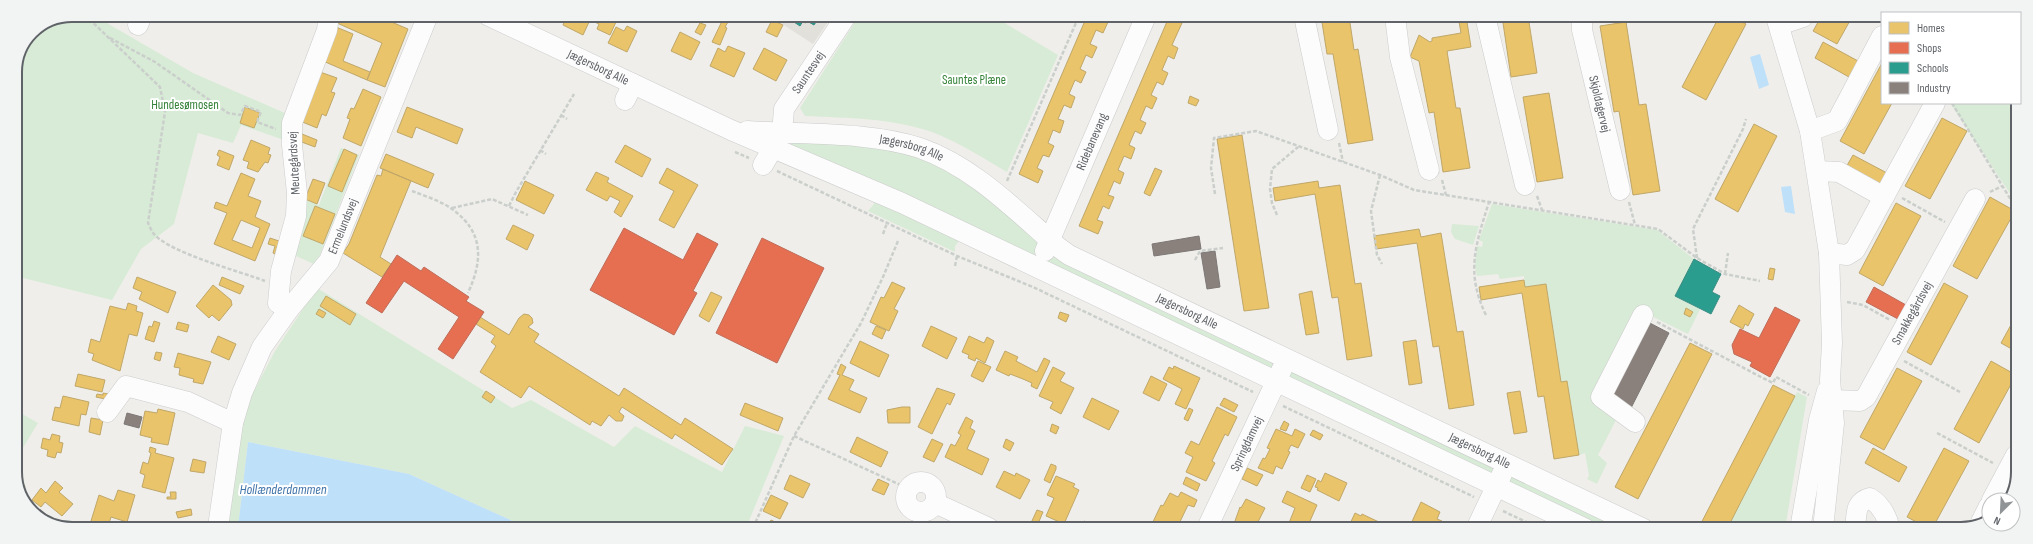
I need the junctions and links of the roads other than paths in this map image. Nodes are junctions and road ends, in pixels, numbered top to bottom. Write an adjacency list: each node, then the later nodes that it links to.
1 (328, 22): 26 (street, Meutegårdsvej)
2 (425, 22): 26 (street, Ermelundsvej)
3 (500, 22): 15 (street, Jægersborg Alle)
4 (842, 22): 15 (street, Sauntesvej)
5 (1143, 22): 23 (street, Ridebanevang)
6 (1305, 22): 13 (street)
7 (1396, 22): 17 (street)
8 (1486, 22): 19 (street)
9 (1582, 22): 20 (street, Skjoldagervej)
10 (1778, 22): 14 (street)
11 (1881, 38): 14 (street)
12 (1934, 104): 21 (street)
13 (1328, 130)
14 (1810, 131): 18 (street)
15 (777, 140): 16 (street); 23 (street, Jægersborg Alle); 25 (street, Jægersborg Alle)
16 (763, 165)
17 (1428, 170)
18 (1817, 172): 21 (street); 24 (street)
19 (1525, 185)
20 (1620, 190)
21 (1886, 194): 24 (street)
22 (1975, 199): 30 (street, Smakkegårdsvej)
23 (1050, 240): 25 (street, Ridebanevang); 28 (street, Jægersborg Alle)
24 (1829, 253): 30 (street)
25 (1037, 267): 29 (street, Jægersborg Alle)
26 (289, 309): 33 (street, Ermelundsvej)
27 (1643, 315): 32 (street)
28 (1287, 359): 29 (street, Springdamvej); 34 (street, Jægersborg Alle)
29 (1277, 381): 38 (street, Jægersborg Alle); 41 (street, Springdamvej)
30 (1828, 401): 45 (street); 46 (street)
31 (107, 412): 33 (street)
32 (1635, 422)
33 (233, 423): 39 (street, Ermelundsvej)
34 (1507, 463): 38 (street); 44 (street, Jægersborg Alle)
35 (2011, 465): 37 (street)
36 (907, 488): 40 (street)
37 (1996, 492)
38 (1492, 495): 42 (street); 43 (street, Jægersborg Alle)
39 (219, 522)
40 (976, 522)
41 (1209, 522)
42 (1479, 522)
43 (1567, 522)
44 (1629, 522)
45 (1801, 522)
46 (1824, 522)
47 (1856, 522): 48 (street)
48 (1888, 522)

